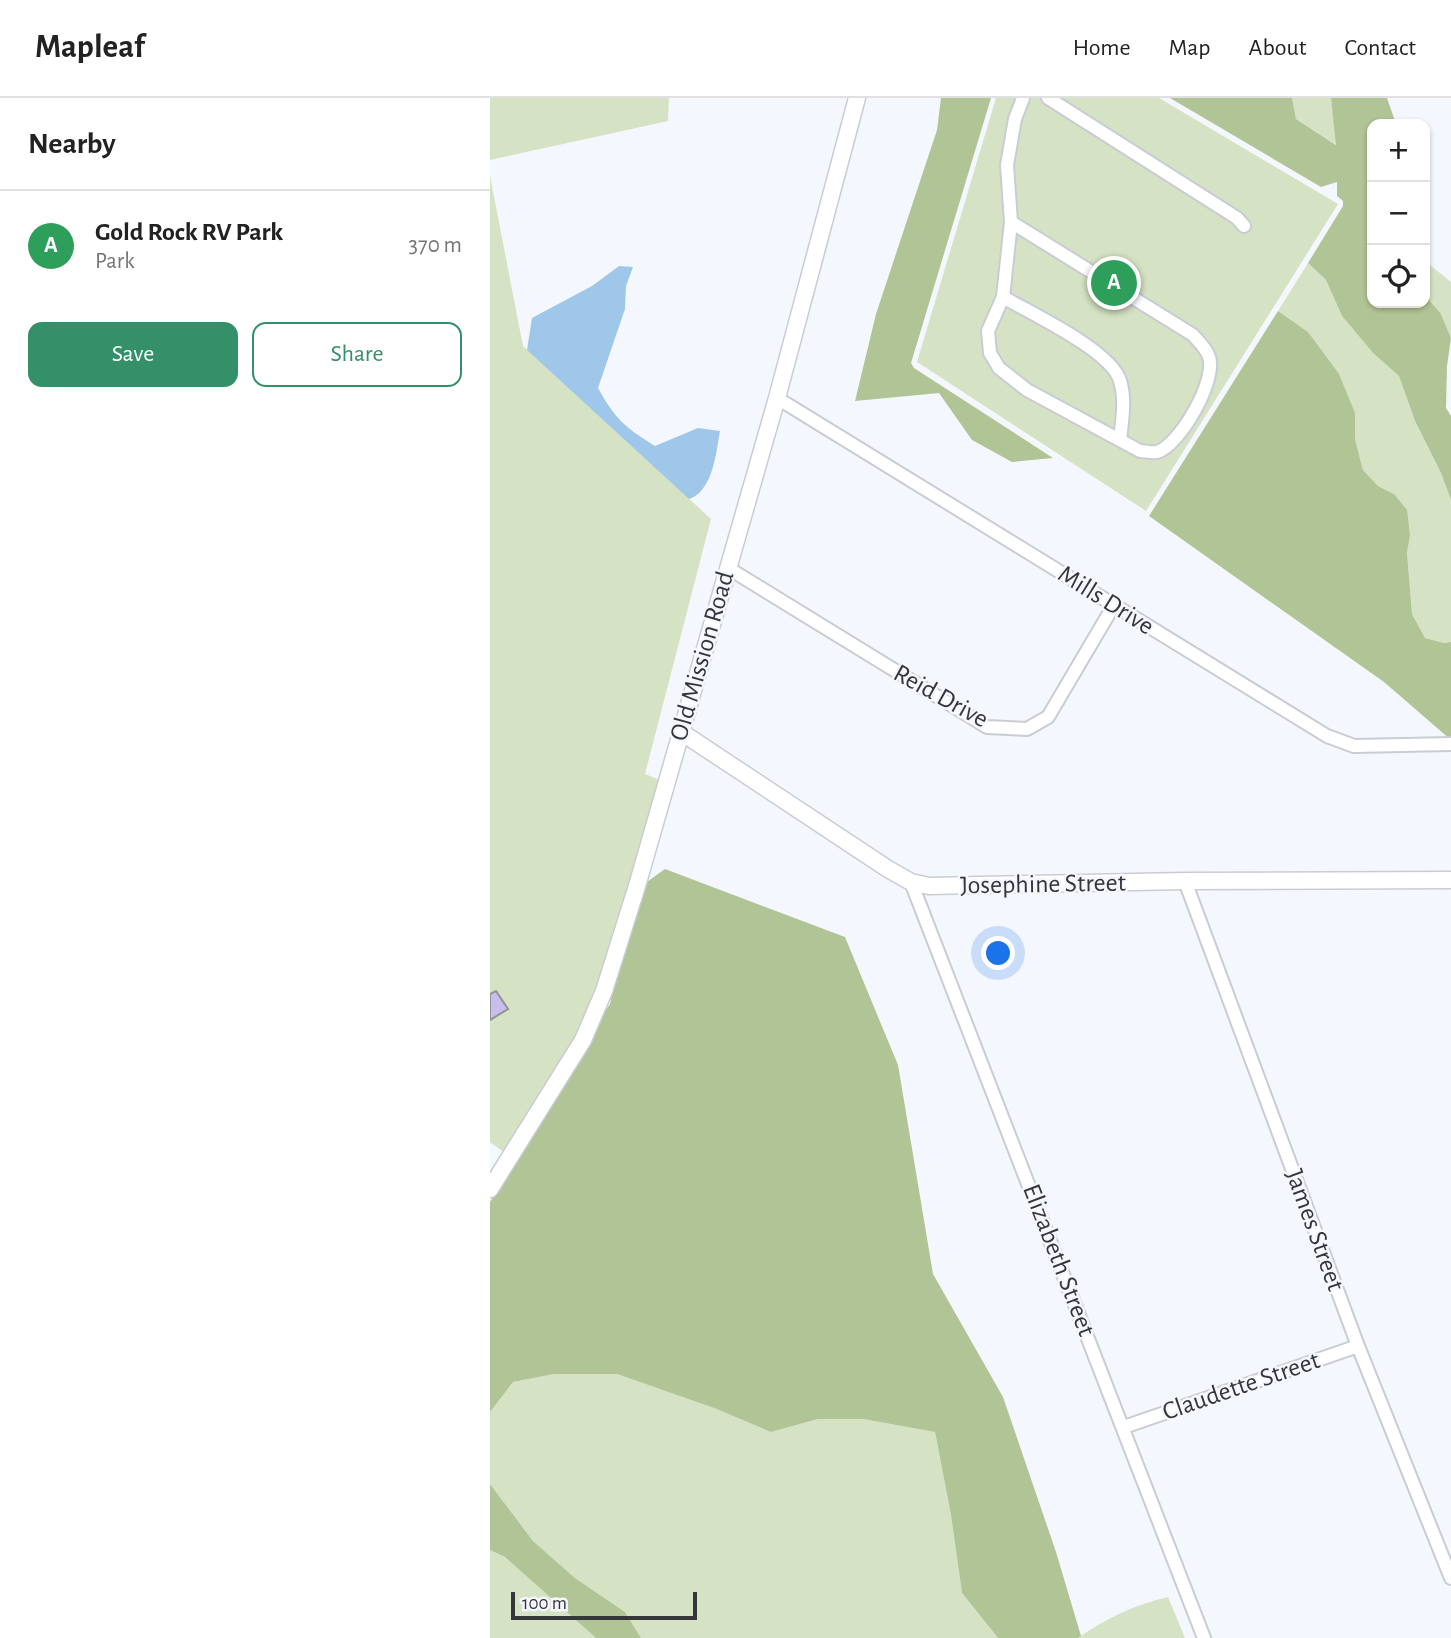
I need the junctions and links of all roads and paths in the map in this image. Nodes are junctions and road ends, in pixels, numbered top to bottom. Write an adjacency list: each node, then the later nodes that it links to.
1 (857, 98): 7 (street, Old Mission Road)
2 (1023, 98): 4 (street)
3 (1048, 98): 5 (street)
4 (1011, 222): 6 (street); 8 (street)
5 (1244, 226)
6 (1003, 297): 8 (street); 8 (street)
7 (777, 397): 9 (street, Old Mission Road); 10 (street, Mills Drive)
8 (1120, 440)
9 (728, 568): 10 (street, Reid Drive); 11 (street, Old Mission Road)
10 (1114, 605): 12 (street, Mills Drive)
11 (681, 732): 15 (street, Josephine Street); 16 (street, Old Mission Road)
12 (1451, 744)
13 (1451, 880): 14 (street, Josephine Street)
14 (1185, 881): 15 (street, Josephine Street); 17 (street, James Street)
15 (911, 882): 18 (street, Elizabeth Street)
16 (490, 1189)
17 (1359, 1346): 18 (street, Claudette Street); 19 (street, James Street)
18 (1124, 1427): 20 (street, Elizabeth Street)
19 (1451, 1578)
20 (1204, 1638)

